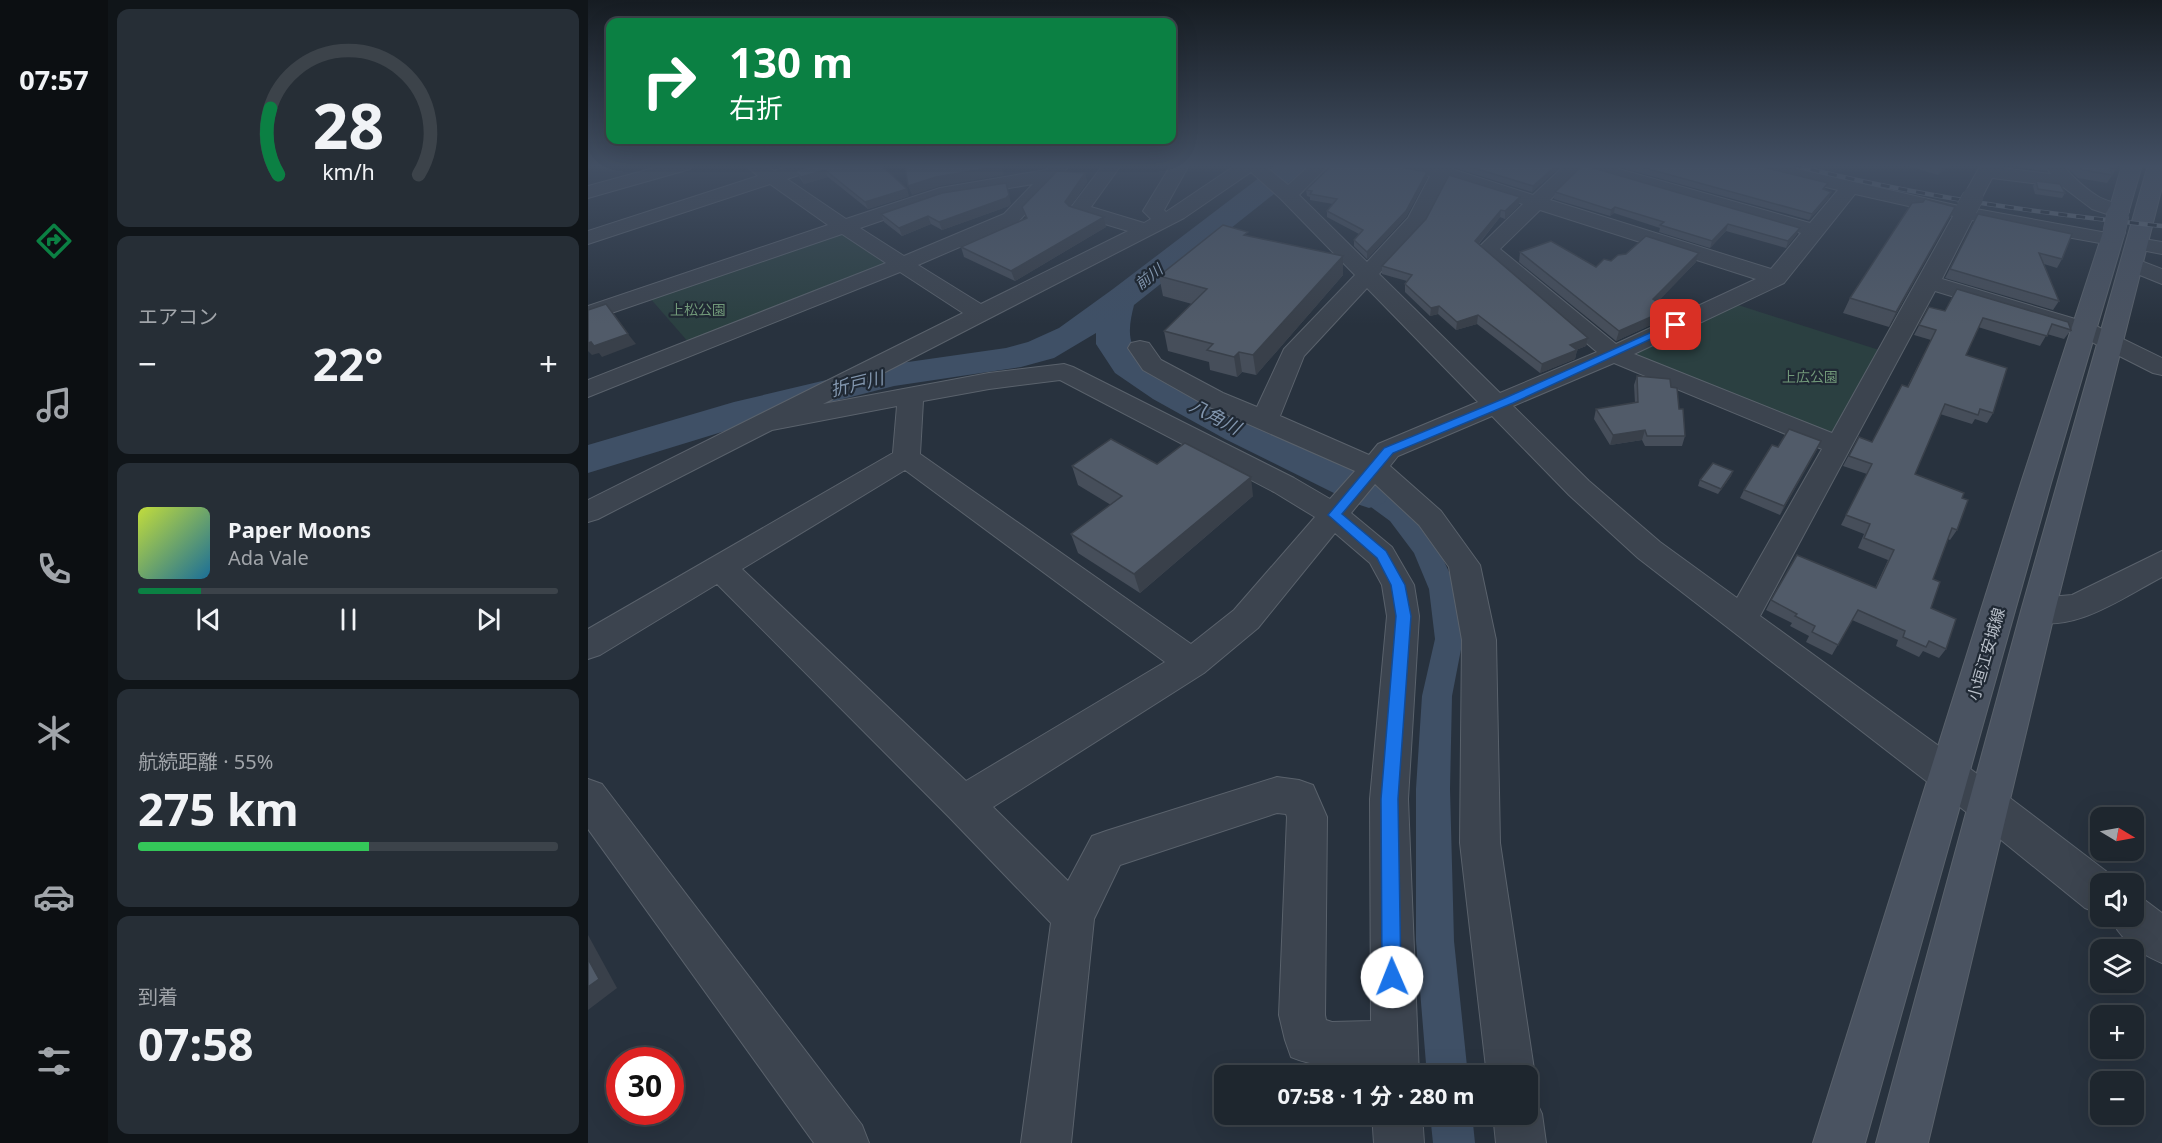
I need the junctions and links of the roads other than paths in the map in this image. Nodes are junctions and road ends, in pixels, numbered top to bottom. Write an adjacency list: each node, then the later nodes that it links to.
1 (646, 218): 22 (street)
2 (832, 218): 20 (street)
3 (869, 218): 20 (street)
4 (1010, 218): 24 (street)
5 (1120, 218): 19 (street)
6 (1153, 218): 19 (street)
7 (1168, 218): 19 (street)
8 (1311, 218): 25 (street)
9 (1418, 218): 25 (street)
10 (1519, 218): 31 (street)
11 (1588, 218): 26 (street)
12 (1771, 218): 21 (street)
13 (1825, 218): 21 (street)
14 (1963, 218): 27 (street)
15 (2026, 218): 23 (street)
16 (2108, 218): 23 (street)
17 (2132, 218): 23 (main road, 小垣江安城線)
18 (2141, 218): 23 (main road, 小垣江安城線)
19 (1153, 225): 28 (street)
20 (844, 227): 24 (street); 29 (street)
21 (1815, 231): 26 (street)
22 (588, 238)
23 (2132, 241): 30 (main road, 小垣江安城線)
24 (903, 264): 28 (street); 34 (street)
25 (1365, 274): 36 (street); 37 (street)
26 (1776, 278): 31 (street)
27 (1929, 282): 30 (street); 39 (street)
28 (979, 313): 38 (street)
29 (588, 314)
30 (2097, 335): 32 (street); 46 (main road, 小垣江安城線); 50 (main road, 小垣江安城線)
31 (1614, 354): 36 (street); 39 (street)
32 (2162, 368)
33 (1131, 375): 35 (street); 37 (street); 42 (street)
34 (588, 389)
35 (910, 395): 38 (street); 40 (street)
36 (1498, 405): 41 (street); 47 (street)
37 (1265, 420): 41 (street)
38 (766, 422): 43 (street)
39 (1837, 445): 47 (street)
40 (906, 457): 45 (street); 49 (street)
41 (1374, 468): 42 (street); 59 (street)
42 (1337, 510): 49 (street); 58 (street)
43 (588, 512)
44 (2162, 563): 46 (street)
45 (721, 568): 48 (street); 52 (street)
46 (2038, 611): 53 (main road, 小垣江安城線)
47 (1741, 621): 50 (street)
48 (588, 645)
49 (1192, 663): 52 (street)
50 (1950, 776): 53 (street); 66 (main road, 小垣江安城線)
51 (588, 797): 62 (street)
52 (963, 804): 55 (street)
53 (1988, 805): 54 (street); 67 (main road, 小垣江安城線)
54 (2090, 884)
55 (1073, 916): 58 (street); 63 (street)
56 (2144, 927): 57 (street)
57 (2162, 941)
58 (1394, 1060)
59 (1510, 1065)
60 (1398, 1125): 64 (street)
61 (1519, 1125): 65 (street)
62 (844, 1143)
63 (1046, 1143)
64 (1399, 1143)
65 (1521, 1143)
66 (1839, 1143)
67 (1902, 1143)

